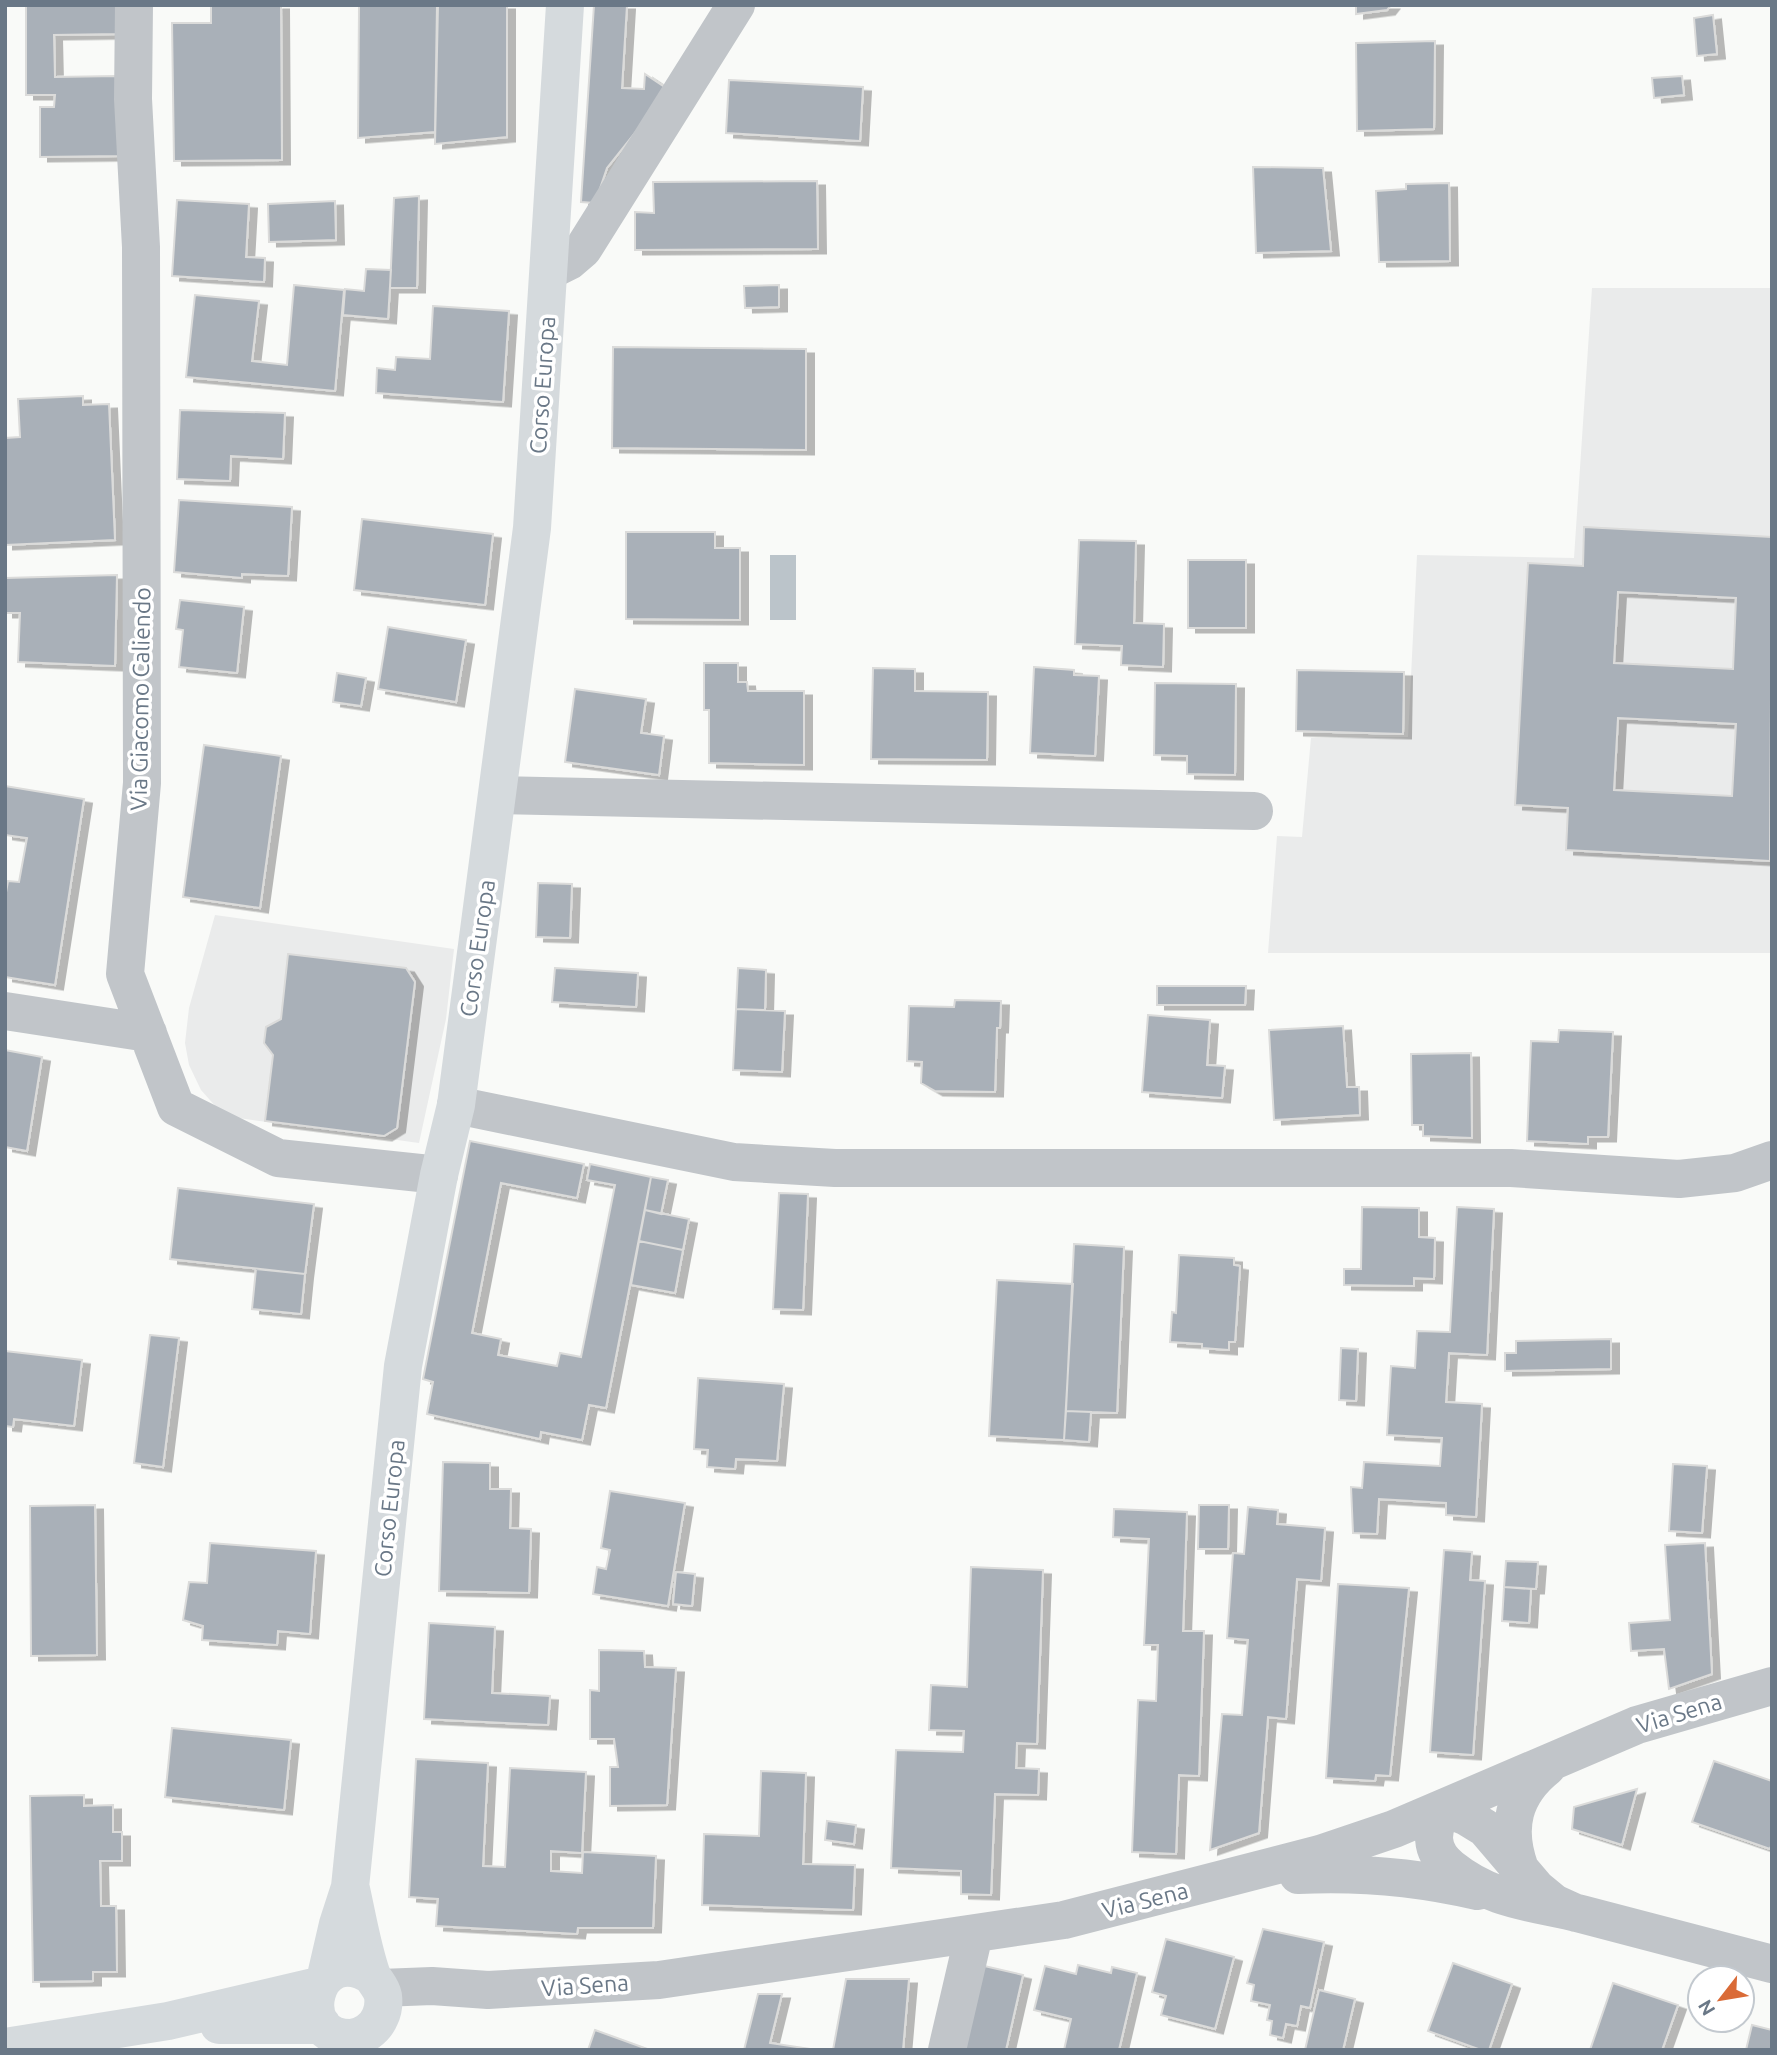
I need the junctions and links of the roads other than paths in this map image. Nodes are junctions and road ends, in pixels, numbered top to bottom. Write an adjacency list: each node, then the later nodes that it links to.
1 (134, 5): 8 (street, Via Giacomo Caliendo)
2 (565, 5): 4 (main road, Corso Europa)
3 (736, 5): 4 (street)
4 (549, 271): 5 (main road, Corso Europa)
5 (499, 795): 6 (street); 9 (main road, Corso Europa)
6 (1254, 811)
7 (5, 1011): 8 (street)
8 (148, 1033): 11 (street, Via Giacomo Caliendo)
9 (456, 1105): 10 (street); 11 (main road, Corso Europa)
10 (1772, 1160)
11 (439, 1175): 17 (main road, Corso Europa)
12 (1772, 1686): 13 (street, Via Sena)
13 (1556, 1760): 14 (street, Via Sena); 16 (street)
14 (1445, 1808): 15 (street, Via Sena); 16 (street); 16 (street)
15 (1233, 1877): 16 (street); 18 (street, Via Sena)
16 (1513, 1884): 19 (street)
17 (350, 1886): 20 (main road); 22 (main road)
18 (974, 1934): 22 (street, Via Sena); 24 (street)
19 (1772, 1964)
20 (322, 1981): 21 (main road); 22 (main road); 22 (main road)
21 (168, 2021): 22 (main road); 23 (main road)
22 (356, 2022)
23 (5, 2047)
24 (947, 2050)

